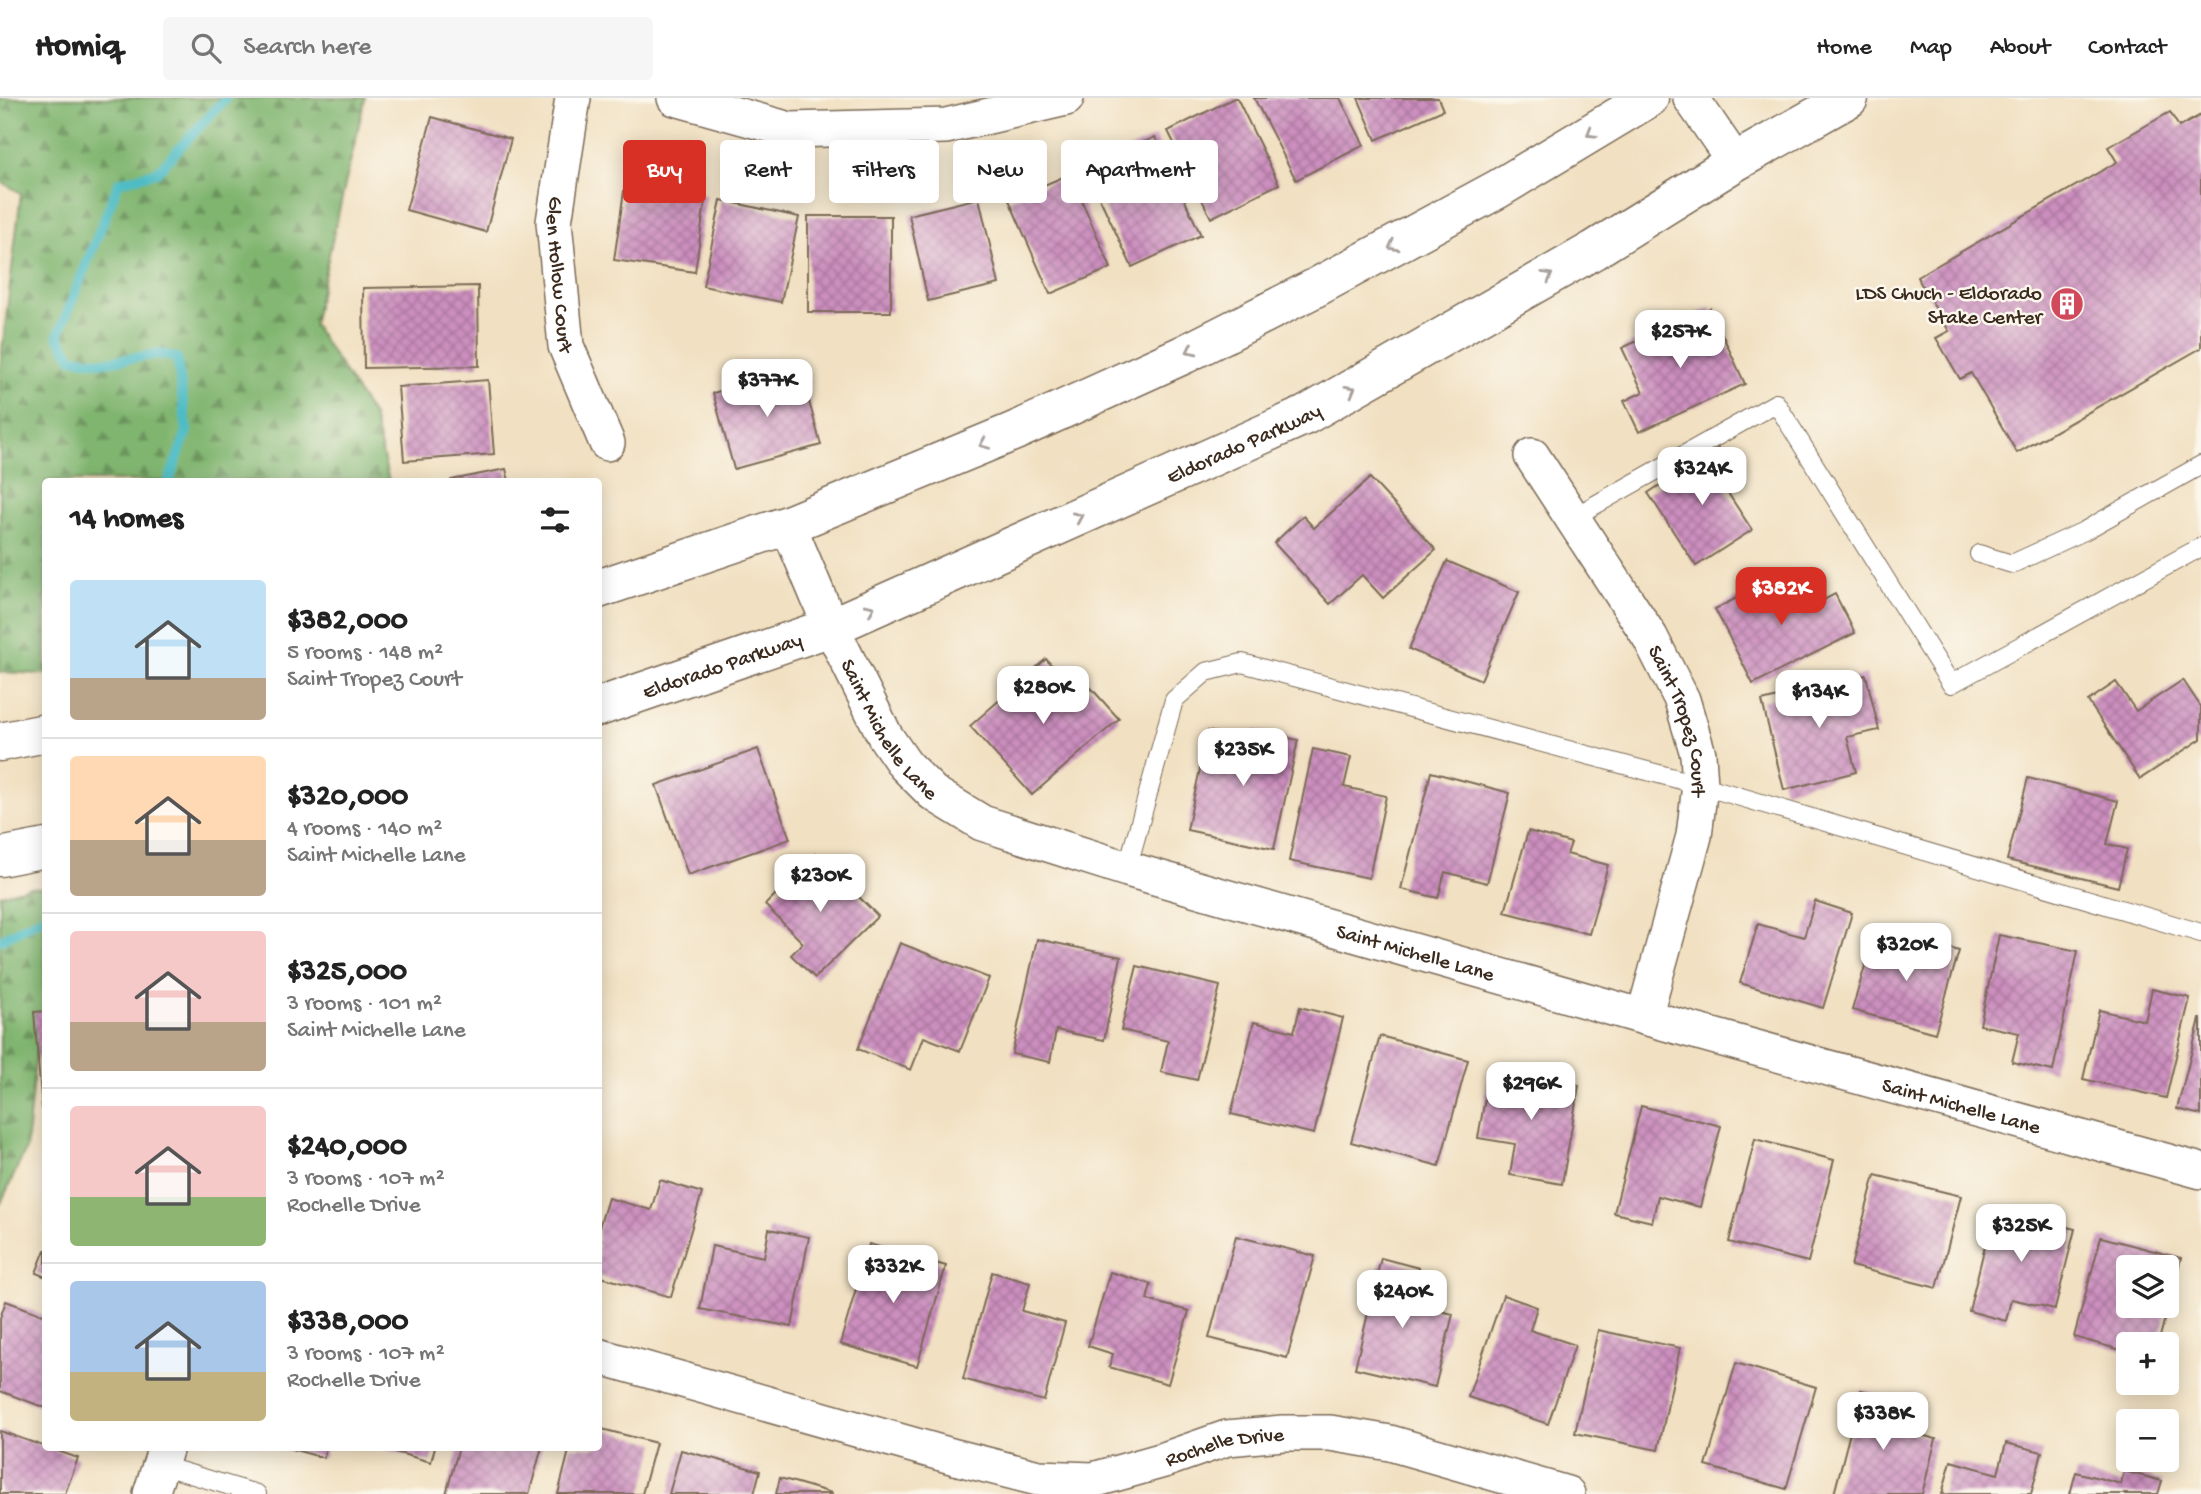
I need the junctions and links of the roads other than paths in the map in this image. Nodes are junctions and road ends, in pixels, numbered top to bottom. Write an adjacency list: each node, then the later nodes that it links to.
1 (573, 98): 8 (street, Glen Hollow Court)
2 (675, 98): 3 (street)
3 (1066, 98)
4 (1649, 98): 12 (main road, one-way to 12)
5 (1691, 98): 7 (street)
6 (1849, 98): 7 (main road, Eldorado Parkway)
7 (1735, 162): 16 (main road, Eldorado Parkway, one-way to 7)
8 (607, 443)
9 (1532, 456): 11 (street, Saint Tropez Court)
10 (2201, 465): 14 (lane)
11 (1572, 518): 13 (lane); 20 (street, Saint Tropez Court)
12 (788, 525): 15 (main road); 16 (street, Saint Michelle Lane)
13 (2201, 547)
14 (1979, 554)
15 (602, 588)
16 (831, 626): 17 (main road, Eldorado Parkway); 23 (street, Saint Michelle Lane)
17 (602, 706)
18 (42, 734): 19 (main road)
19 (0, 742)
20 (1700, 785): 23 (lane); 24 (lane); 25 (street, Saint Tropez Court)
21 (42, 849): 22 (main road)
22 (0, 857)
23 (1127, 869): 25 (street, Saint Michelle Lane)
24 (2201, 933)
25 (1644, 1017): 26 (street, Saint Michelle Lane)
26 (2201, 1171)
27 (602, 1357): 30 (street, Rochelle Drive)
28 (159, 1469): 29 (lane)
29 (257, 1494)
30 (1567, 1494)

